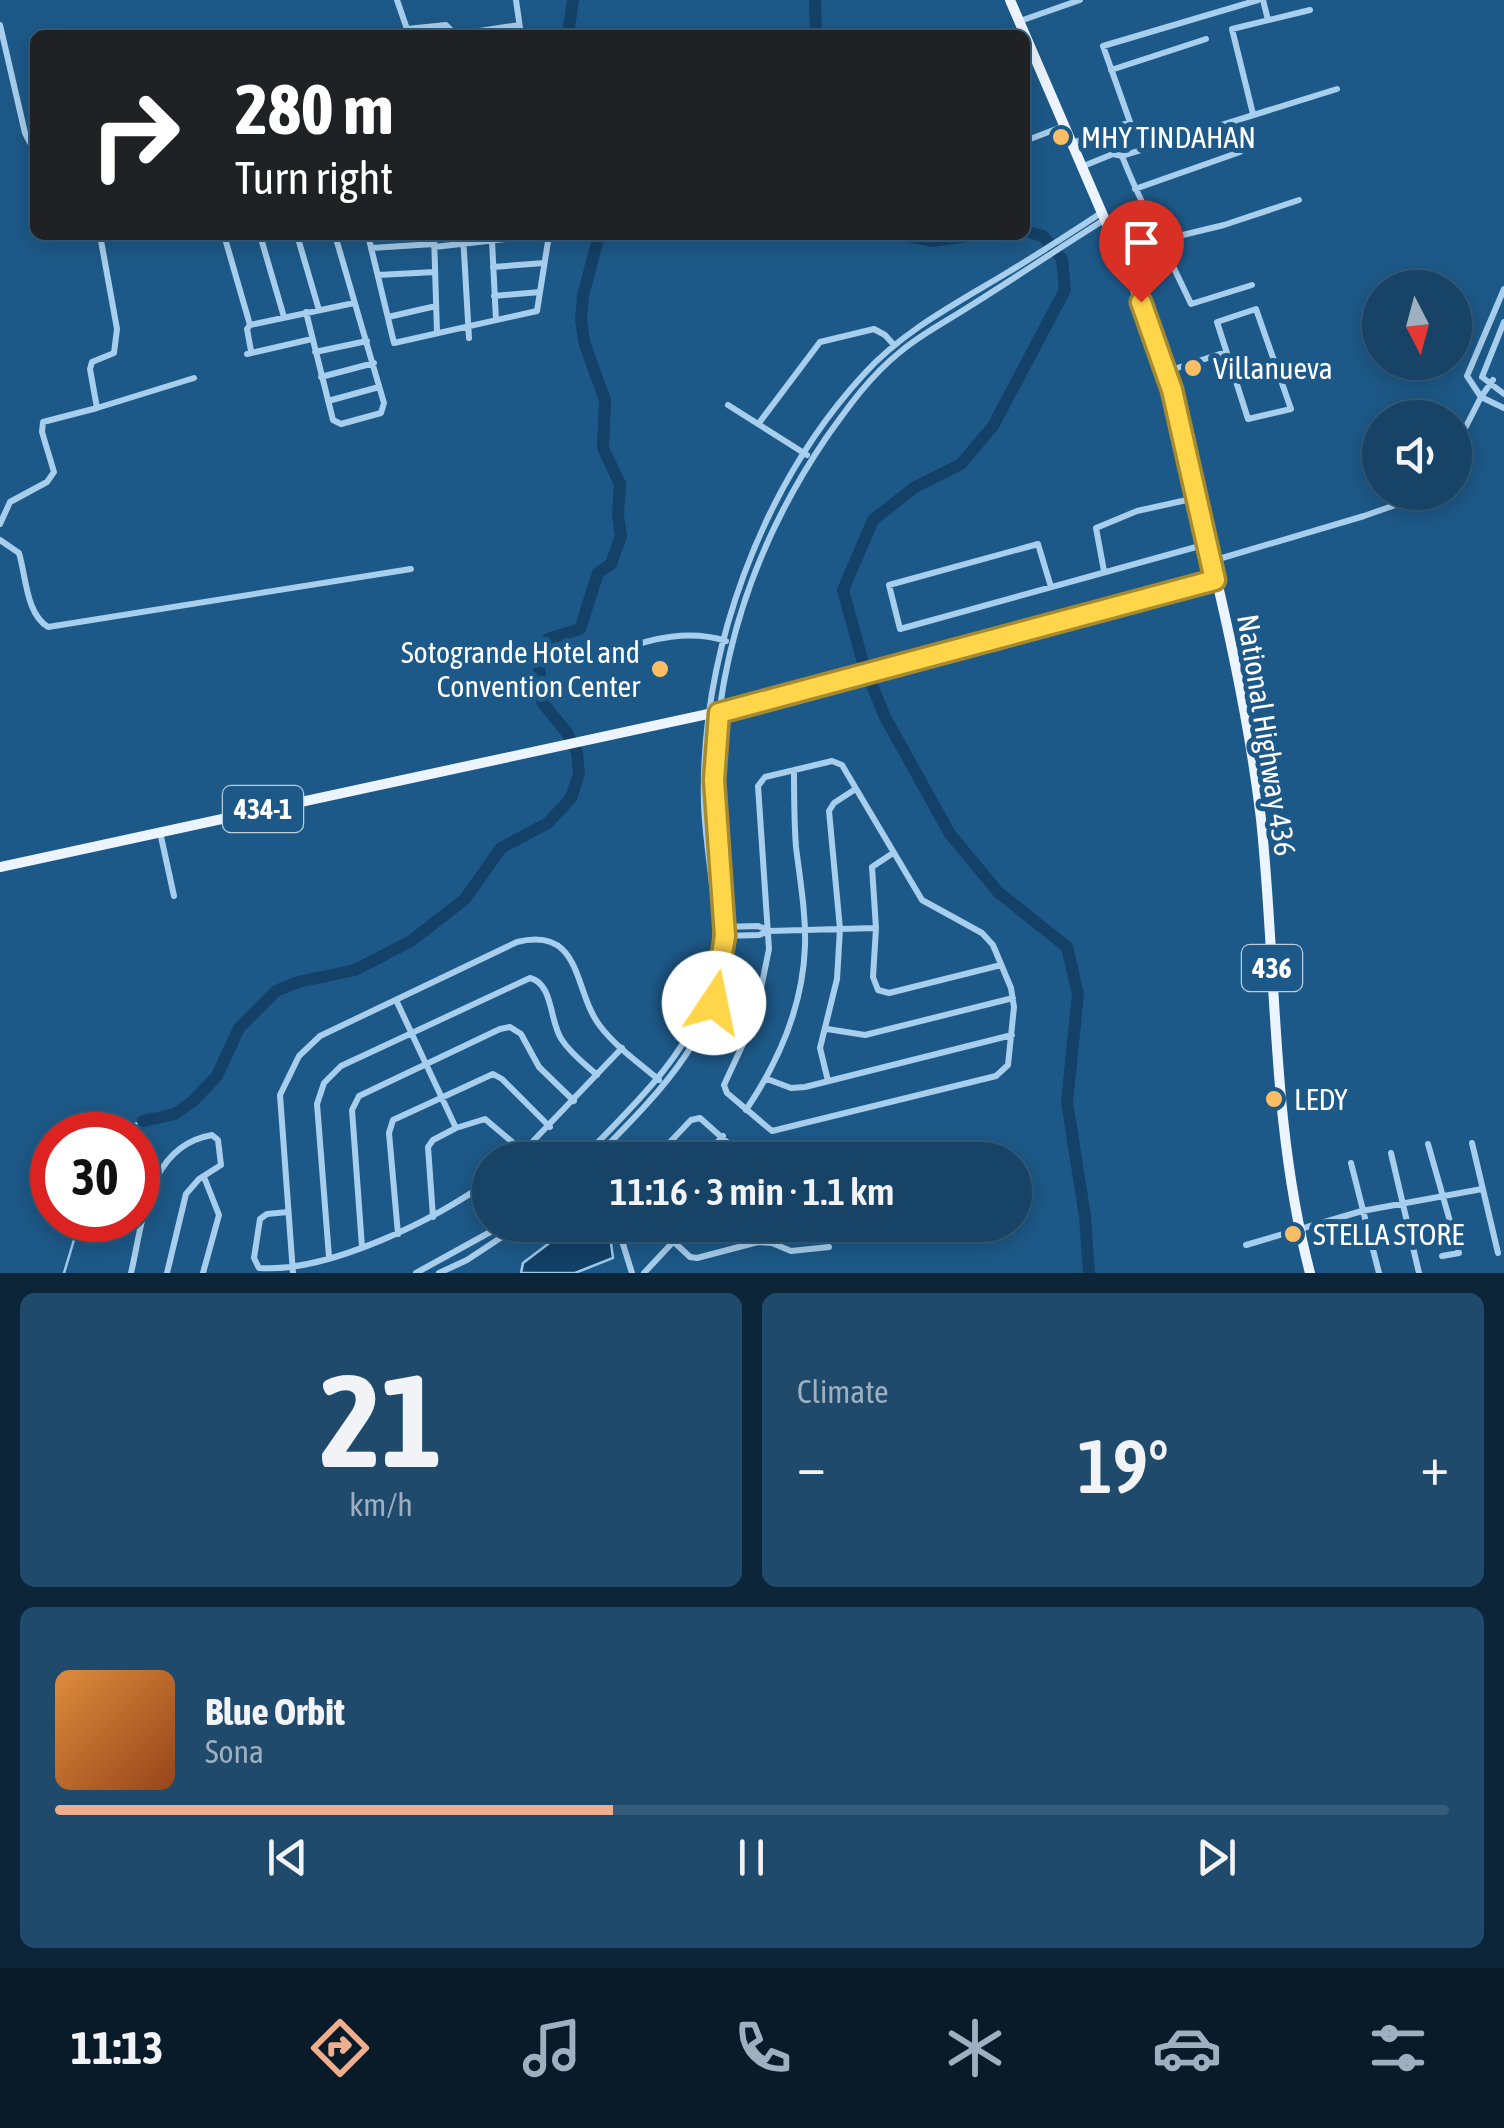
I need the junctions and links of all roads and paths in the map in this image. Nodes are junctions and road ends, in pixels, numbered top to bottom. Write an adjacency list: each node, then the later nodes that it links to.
1 (397, 0): 11 (street)
2 (516, 0): 9 (street)
3 (1010, 0): 8 (main road, National Highway 436 / 436)
4 (1080, 0): 8 (street)
5 (1261, 0): 7 (street); 19 (street)
6 (1310, 10): 7 (street)
7 (1268, 20): 21 (street)
8 (1020, 21): 16 (main road, National Highway 436 / 436)
9 (520, 25): 14 (street); 15 (street)
10 (0, 26): 24 (street)
11 (407, 30)
12 (407, 30): 13 (street)
13 (451, 30)
14 (496, 30)
15 (520, 30)
16 (1024, 30)
17 (1206, 40): 19 (street)
18 (1030, 45): 22 (main road, National Highway 436 / 436)
19 (1112, 70): 25 (street)
20 (1337, 88): 21 (street)
21 (1253, 114): 27 (street)
22 (1064, 126): 23 (street); 25 (main road, National Highway 436 / 436)
23 (1030, 139)
24 (30, 142)
25 (1071, 144): 28 (main road, National Highway 436 / 436)
26 (1240, 152): 29 (street)
27 (1122, 156): 28 (street); 29 (street)
28 (1080, 167): 31 (main road, National Highway 436 / 436)
29 (1135, 189): 32 (street)
30 (1299, 200): 42 (street)
31 (1102, 216): 47 (main road, National Highway 436 / 436); 70 (street)
32 (1155, 231): 42 (street); 47 (street)
33 (101, 240): 83 (street)
34 (225, 240): 64 (street)
35 (261, 240): 60 (street)
36 (298, 240): 58 (street)
37 (336, 240): 56 (street)
38 (369, 240): 46 (street)
39 (463, 240): 45 (street)
40 (500, 240): 43 (street)
41 (548, 240): 48 (street)
42 (1162, 240): 52 (street)
43 (492, 241): 45 (street); 49 (street)
44 (434, 242): 45 (street); 46 (street); 50 (street)
45 (463, 244): 65 (street)
46 (371, 248): 51 (street)
47 (1117, 249): 74 (main road, National Highway 436 / 436)
48 (544, 263): 49 (street); 54 (street)
49 (494, 268): 55 (street)
50 (435, 272): 51 (street); 57 (street)
51 (378, 275): 61 (street)
52 (1252, 286)
53 (1504, 289): 80 (street)
54 (540, 292): 55 (street); 62 (street)
55 (494, 296): 62 (street)
56 (354, 303): 58 (street); 69 (street)
57 (436, 306): 61 (street); 66 (street)
58 (319, 310): 59 (street)
59 (306, 312): 60 (street); 68 (street)
60 (284, 317): 64 (street)
61 (388, 317): 66 (street)
62 (496, 320): 65 (street)
63 (1504, 322): 77 (street)
64 (250, 325): 68 (street)
65 (468, 327): 66 (street); 67 (street)
66 (437, 333)
67 (469, 338)
68 (312, 339): 71 (street)
69 (368, 341): 71 (street); 73 (street)
70 (897, 348): 86 (street); 87 (street)
71 (315, 352): 75 (street)
72 (1226, 352): 72 (street); 74 (street)
73 (374, 363): 75 (street); 78 (street)
74 (1167, 371): 88 (main road, National Highway 436 / 436)
75 (321, 377): 81 (street)
76 (194, 378): 83 (street)
77 (1492, 383): 79 (street); 80 (street)
78 (379, 387): 81 (street); 81 (street)
79 (1504, 394)
80 (1481, 396): 84 (street); 85 (street)
81 (328, 402)
82 (728, 404): 86 (street)
83 (97, 408): 90 (street)
84 (1504, 408)
85 (1472, 414)
86 (759, 423): 87 (street)
87 (809, 456): 98 (street)
88 (1196, 498): 92 (main road, National Highway 436 / 436); 95 (street)
89 (1381, 510): 93 (street)
90 (1, 523): 91 (street)
91 (3, 541): 94 (street)
92 (1207, 544): 93 (main road, National Highway 436 / 436); 95 (street)
93 (1210, 561): 96 (main road, National Highway 436 / 436)
94 (412, 570)
95 (1104, 572): 97 (street)
96 (1215, 580): 100 (main road, 434-1); 150 (main road, National Highway 436 / 436)
97 (1051, 586): 97 (street)
98 (728, 642): 99 (street); 100 (street)
99 (618, 652)
100 (714, 714): 103 (main road, 434-1); 111 (street)
101 (794, 770): 102 (street); 109 (street); 110 (street)
102 (854, 790): 104 (street); 108 (street)
103 (160, 830): 105 (main road, 434-1); 106 (street)
104 (892, 853): 107 (street); 112 (street)
105 (0, 866)
106 (174, 896)
107 (876, 928): 108 (street); 112 (street)
108 (840, 929): 110 (street); 115 (street)
109 (769, 930): 110 (street); 111 (street); 127 (street)
110 (805, 930): 122 (street)
111 (720, 932): 121 (street); 124 (street)
112 (1001, 965): 113 (street)
113 (1013, 998): 115 (street); 117 (street)
114 (396, 1000): 116 (street); 118 (street); 148 (street)
115 (826, 1029): 123 (street)
116 (410, 1031): 119 (street); 120 (street); 162 (street)
117 (1012, 1034): 123 (street); 127 (street)
118 (622, 1048): 120 (street); 121 (street)
119 (426, 1064): 125 (street); 126 (street); 159 (street)
120 (597, 1075): 126 (street)
121 (656, 1078): 124 (street); 133 (street)
122 (766, 1080): 123 (street); 127 (street)
123 (828, 1081)
124 (664, 1084): 134 (street)
125 (440, 1095): 128 (street); 129 (street); 151 (street)
126 (574, 1100): 128 (street)
127 (746, 1110)
128 (550, 1127): 132 (street)
129 (456, 1128): 131 (street); 149 (street)
130 (723, 1136): 135 (street); 136 (street); 137 (street)
131 (513, 1142)
132 (534, 1142)
133 (597, 1142)
134 (611, 1142)
135 (670, 1142)
136 (718, 1142)
137 (729, 1142)
138 (1472, 1143): 143 (street)
139 (1428, 1144): 145 (street)
140 (1391, 1153): 146 (street)
141 (1351, 1162): 147 (street)
142 (204, 1177): 164 (street); 165 (street); 166 (street)
143 (1482, 1189): 145 (street); 160 (street)
144 (472, 1192): 149 (street)
145 (1443, 1194): 146 (street); 161 (street)
146 (1403, 1202): 147 (street); 173 (street)
147 (1362, 1210): 150 (street); 172 (street)
148 (288, 1212): 163 (street); 163 (street)
149 (433, 1217): 151 (street)
150 (1299, 1229): 157 (street); 171 (main road, National Highway 436 / 436)
151 (398, 1234): 159 (street)
152 (475, 1242): 167 (street)
153 (494, 1242): 168 (street)
154 (674, 1242): 155 (street); 170 (street)
155 (758, 1242): 158 (street)
156 (624, 1244): 169 (street)
157 (1246, 1245)
158 (830, 1247)
159 (362, 1248): 162 (street)
160 (1498, 1253)
161 (1442, 1256)
162 (329, 1258): 163 (street)
163 (293, 1270)
164 (131, 1273)
165 (167, 1273)
166 (203, 1273)
167 (416, 1273)
168 (440, 1273)
169 (632, 1273)
170 (644, 1273)
171 (1310, 1273)
172 (1380, 1273)
173 (1419, 1273)

